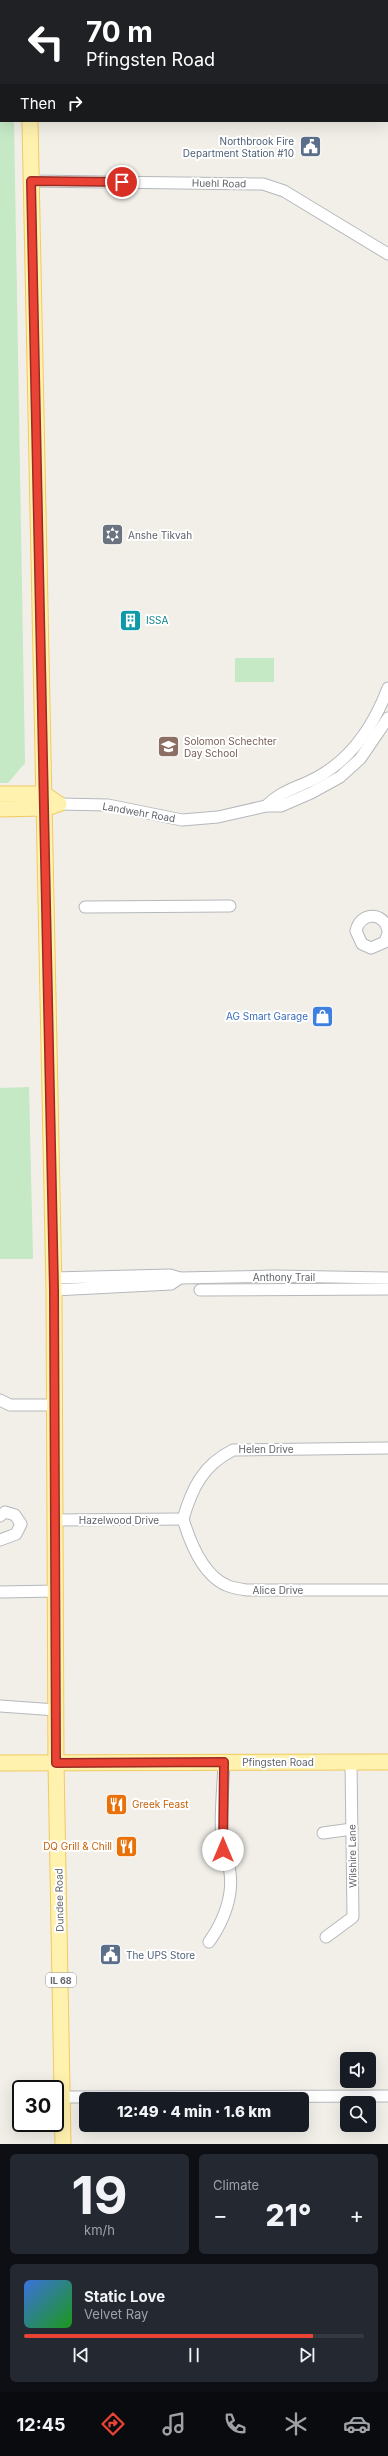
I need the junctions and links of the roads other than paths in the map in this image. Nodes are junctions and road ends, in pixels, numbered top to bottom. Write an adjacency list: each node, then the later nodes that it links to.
1 (30, 122): 2 (main road, Dundee Road / IL 68)
2 (31, 181): 3 (street, Huehl Road); 7 (main road, Dundee Road / IL 68)
3 (388, 254)
4 (388, 688): 9 (street, Landwehr Road)
5 (388, 718): 9 (street, Landwehr Road)
6 (0, 794): 7 (main road)
7 (44, 801): 8 (main road, Landwehr Road); 10 (main road); 15 (main road, Dundee Road / IL 68)
8 (59, 804): 9 (street, Landwehr Road)
9 (266, 806)
10 (0, 809)
11 (230, 906): 12 (street)
12 (84, 907)
13 (274, 1276): 14 (street, Anthony Trail); 15 (street, Anthony Trail); 18 (street)
14 (388, 1278)
15 (54, 1284): 20 (main road, Dundee Road / IL 68)
16 (388, 1289): 18 (street, Anthony Trail)
17 (200, 1290): 18 (street, Anthony Trail)
18 (274, 1290)
19 (0, 1400): 20 (street)
20 (54, 1405): 24 (main road, Dundee Road / IL 68)
21 (388, 1448): 23 (street, Helen Drive)
22 (0, 1516): 25 (street)
23 (183, 1519): 24 (street, Hazelwood Drive); 26 (street, Alice Drive)
24 (56, 1520): 27 (main road, Dundee Road / IL 68)
25 (0, 1540)
26 (388, 1590)
27 (56, 1591): 28 (street); 30 (main road, Dundee Road / IL 68)
28 (0, 1592)
29 (0, 1706): 30 (street)
30 (56, 1710): 35 (main road, Dundee Road / IL 68)
31 (224, 1762): 32 (main road, Pfingsten Road); 35 (main road, Pfingsten Road); 39 (street)
32 (350, 1762): 33 (main road, Pfingsten Road); 36 (street, Wilshire Lane)
33 (388, 1762)
34 (0, 1763): 35 (main road, Pfingsten Road)
35 (56, 1763): 40 (main road, Dundee Road / IL 68)
36 (352, 1829): 37 (street); 38 (street, Wilshire Lane)
37 (323, 1833)
38 (326, 1937)
39 (210, 1942)
40 (63, 2080)
41 (64, 2096): 42 (street)
42 (388, 2096)
43 (63, 2132): 44 (main road, Dundee Road / IL 68)
44 (63, 2144)

